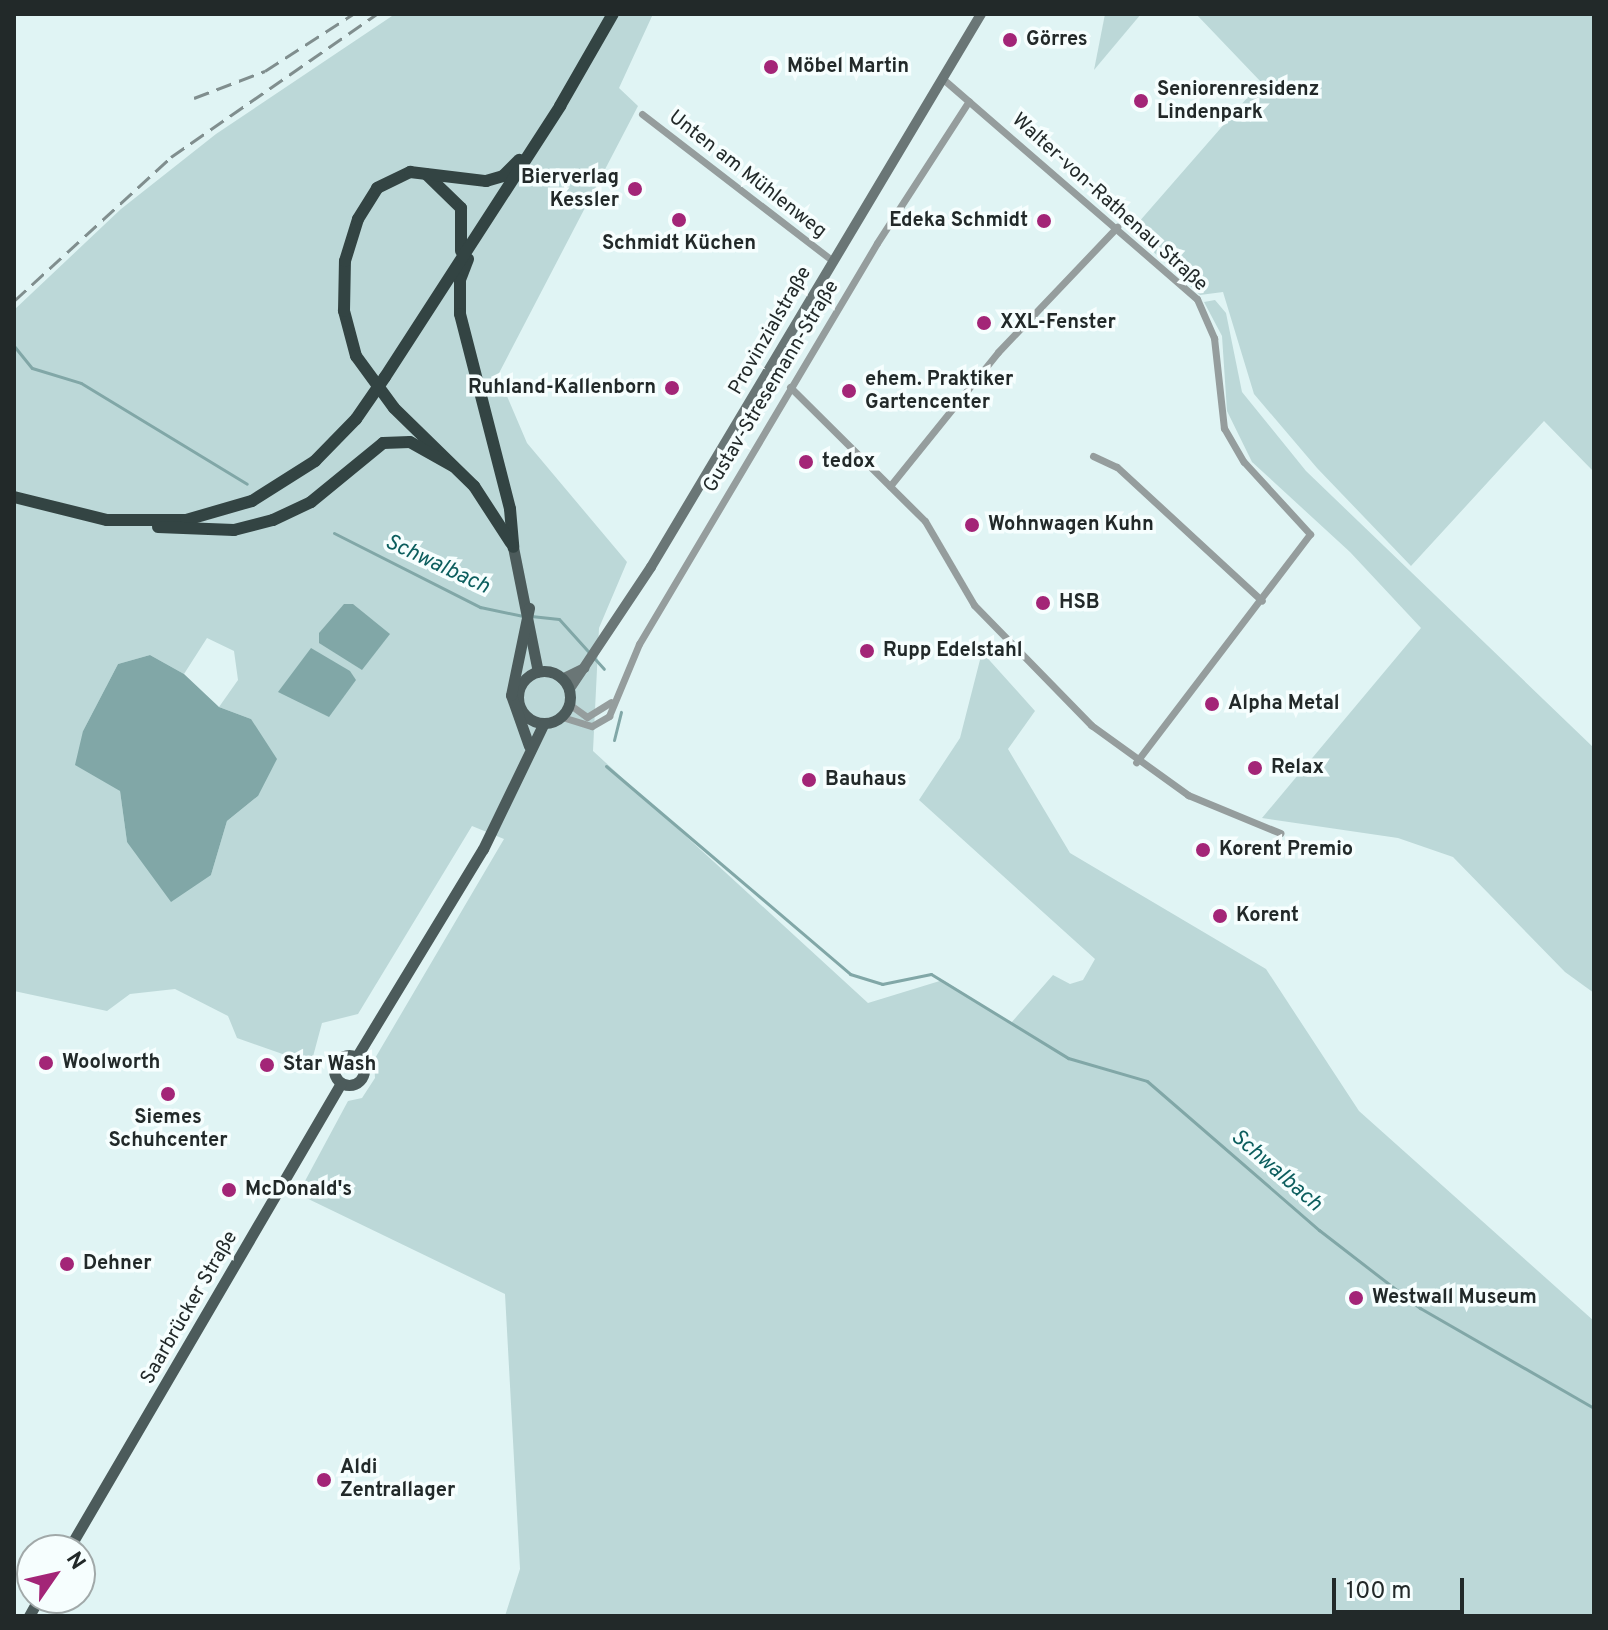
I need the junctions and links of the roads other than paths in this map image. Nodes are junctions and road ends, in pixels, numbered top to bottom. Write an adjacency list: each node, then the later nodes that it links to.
1 (613, 14): 6 (highway)
2 (981, 14): 3 (main road, Provinzialstraße)
3 (943, 79): 4 (street, Walter-von-Rathenau Straße); 10 (main road, Provinzialstraße)
4 (969, 101): 9 (street, Walter-von-Rathenau Straße); 12 (street, Gustav-Stresemann-Straße)
5 (642, 114): 10 (street, Unten am Mühlenweg)
6 (551, 121): 7 (highway); 8 (highway)
7 (423, 172): 11 (highway); 14 (highway, bridge)
8 (495, 207): 11 (highway); 18 (highway)
9 (1117, 227): 15 (street); 19 (street, Walter-von-Rathenau Straße)
10 (833, 261): 21 (main road, Provinzialstraße)
11 (446, 281): 17 (highway)
12 (790, 387): 15 (street); 25 (street, Gustav-Stresemann-Straße)
13 (1093, 456): 19 (street)
14 (453, 466): 17 (highway); 18 (highway)
15 (890, 486): 31 (street)
16 (14, 497): 17 (highway)
17 (140, 523)
18 (513, 547): 20 (main road)
19 (1262, 601): 31 (street, Walter-von-Rathenau Straße)
20 (529, 628): 22 (main road); 30 (main road)
21 (590, 664): 23 (main road, Provinzialstraße); 24 (main road, Provinzialstraße)
22 (538, 672): 23 (main road); 28 (main road)
23 (562, 679): 24 (main road)
24 (569, 690): 26 (main road)
25 (615, 697): 26 (street); 27 (street, Gustav-Stresemann-Straße)
26 (569, 704): 27 (main road)
27 (562, 717): 29 (main road)
28 (529, 719): 29 (main road); 30 (main road)
29 (544, 723): 30 (main road)
30 (529, 749): 33 (main road)
31 (1136, 762): 32 (street)
32 (1280, 833)
33 (357, 1056): 34 (main road); 34 (main road)
34 (341, 1083): 35 (main road, Saarbrücker Straße)
35 (77, 1534)

